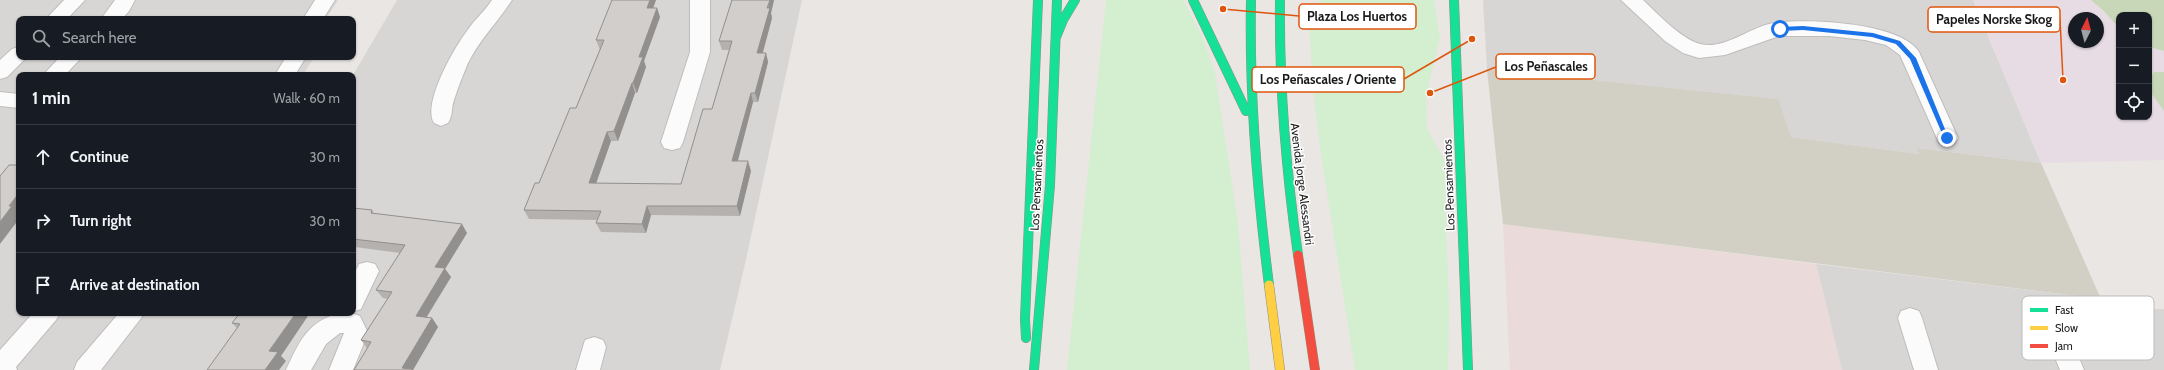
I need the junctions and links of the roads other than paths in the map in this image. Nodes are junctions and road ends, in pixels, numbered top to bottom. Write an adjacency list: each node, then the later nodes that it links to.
1 (74, 0): 14 (street)
2 (125, 0): 15 (street)
3 (325, 0): 16 (street)
4 (502, 0): 26 (street)
5 (700, 0): 29 (street)
6 (1038, 0): 44 (main road, Los Pensamientos)
7 (1057, 0): 17 (main road, Los Pensamientos)
8 (1075, 0): 17 (main road)
9 (1193, 0): 27 (main road)
10 (1251, 0): 27 (main road)
11 (1280, 0): 47 (main road, Avenida Jorge Alessandri)
12 (1454, 0): 48 (main road, Los Pensamientos)
13 (1631, 0): 28 (street)
14 (59, 16)
15 (114, 16)
16 (315, 16)
17 (1056, 37): 45 (main road, Los Pensamientos)
18 (16, 57): 21 (street)
19 (69, 60): 22 (street)
20 (294, 60): 23 (street)
21 (0, 72)
22 (56, 72)
23 (287, 72)
24 (0, 99): 25 (street)
25 (16, 101)
26 (441, 118)
27 (1251, 124): 46 (main road)
28 (1947, 138)
29 (672, 142)
30 (367, 271): 31 (street)
31 (356, 295)
32 (45, 316): 39 (street)
33 (131, 316): 40 (street)
34 (343, 316): 41 (street)
35 (349, 316): 42 (street)
36 (1910, 318): 49 (street)
37 (594, 347): 43 (street)
38 (2068, 360): 50 (street)
39 (5, 370)
40 (86, 370)
41 (298, 370)
42 (341, 370)
43 (588, 370)
44 (1028, 370)
45 (1034, 370)
46 (1280, 370)
47 (1316, 370)
48 (1468, 370)
49 (1926, 370)
50 (2072, 370)

